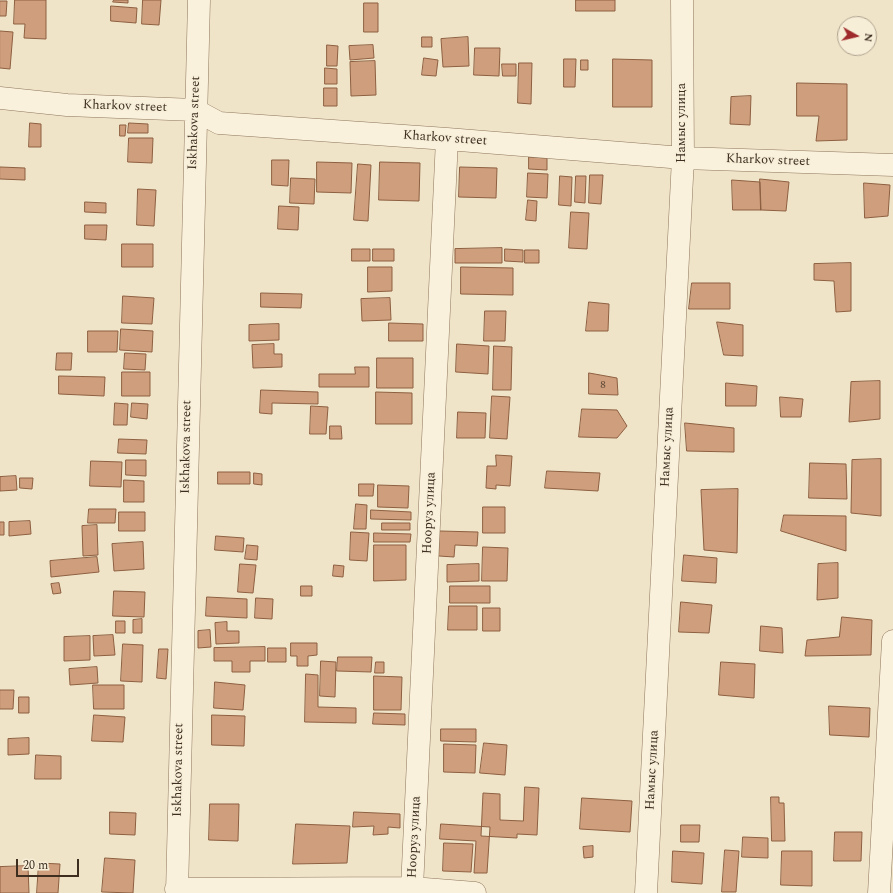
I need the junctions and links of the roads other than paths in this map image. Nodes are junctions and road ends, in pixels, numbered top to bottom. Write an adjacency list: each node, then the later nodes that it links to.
1 (199, 0): 4 (street, Iskhakova street)
2 (682, 0): 6 (street, Намыс улица)
3 (0, 98): 4 (street, Kharkov street)
4 (195, 110): 5 (street, Kharkov street); 10 (street, Iskhakova street)
5 (447, 139): 6 (street, Kharkov street); 9 (street, Нооруз улица)
6 (683, 158): 7 (street, Kharkov street); 12 (street, Намыс улица)
7 (893, 165)
8 (893, 641): 13 (street)
9 (412, 888): 10 (street); 11 (street)
10 (176, 891)
11 (475, 893)
12 (646, 893)
13 (879, 893)

